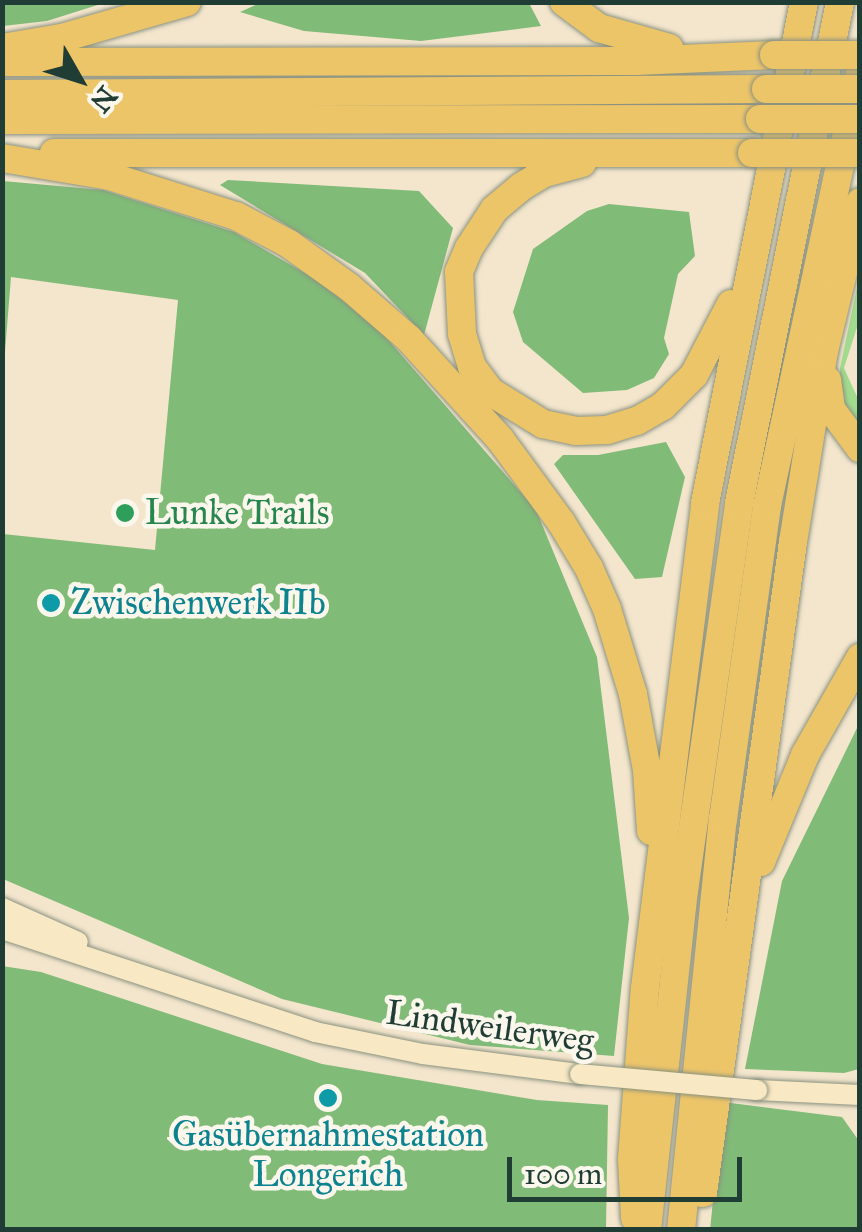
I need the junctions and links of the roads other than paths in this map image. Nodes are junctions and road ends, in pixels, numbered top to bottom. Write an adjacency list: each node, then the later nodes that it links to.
1 (187, 2): 5 (highway)
2 (564, 2): 7 (highway)
3 (840, 2): 28 (highway)
4 (800, 10): 18 (highway)
5 (2, 48)
6 (860, 55): 7 (highway, bridge)
7 (715, 56): 8 (highway)
8 (2, 62)
9 (860, 72): 29 (highway)
10 (860, 89): 11 (highway, bridge)
11 (2, 94)
12 (860, 118): 13 (highway, bridge)
13 (2, 120)
14 (658, 153): 15 (highway, bridge); 16 (highway); 18 (highway)
15 (860, 153)
16 (2, 156): 22 (highway)
17 (860, 205): 19 (highway); 25 (highway)
18 (748, 267): 22 (highway)
19 (860, 448)
20 (860, 658): 25 (highway)
21 (2, 908): 24 (street, Lindweilerweg)
22 (652, 922): 27 (highway)
23 (2, 929): 24 (street, Lindweilerweg)
24 (124, 966): 26 (street, Lindweilerweg, bridge)
25 (732, 985): 30 (highway)
26 (860, 1095)
27 (636, 1230)
28 (648, 1230)
29 (681, 1230)
30 (698, 1230)

